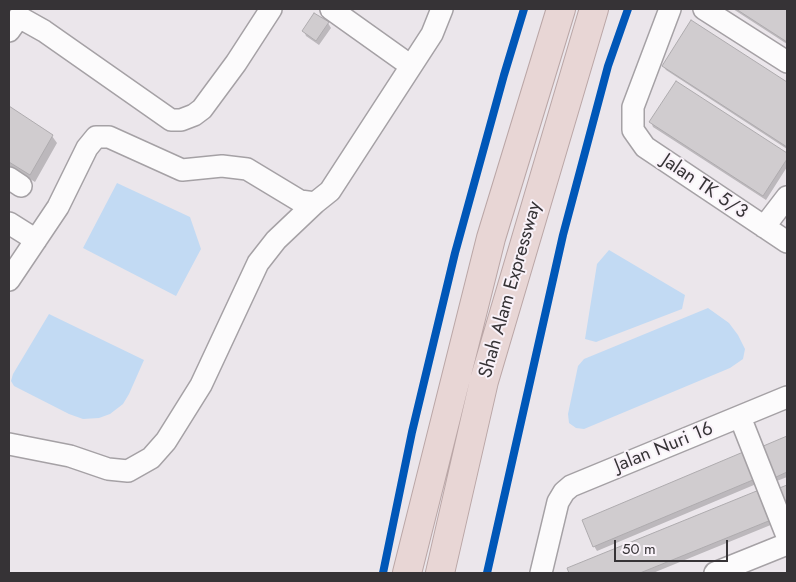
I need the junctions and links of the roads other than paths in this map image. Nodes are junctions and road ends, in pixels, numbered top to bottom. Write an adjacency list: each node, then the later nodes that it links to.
1 (271, 9): 8 (street)
2 (331, 9): 10 (street)
3 (442, 9): 10 (street)
4 (562, 9): 24 (highway, Shah Alam Expressway)
5 (594, 9): 25 (highway, Shah Alam Expressway)
6 (670, 9): 14 (street, Jalan TK 5/3)
7 (704, 9): 9 (street)
8 (17, 19)
9 (787, 62)
10 (411, 66): 12 (street)
11 (787, 197): 14 (street)
12 (316, 203): 15 (street); 20 (street)
13 (9, 223): 15 (street)
14 (764, 227): 16 (street, Jalan TK 5/3)
15 (36, 240): 17 (street)
16 (787, 242)
17 (9, 280)
18 (787, 397): 19 (street, Jalan Nuri 16)
19 (740, 417): 21 (street); 26 (street, Jalan Nuri 16)
20 (9, 444)
21 (787, 536)
22 (787, 544): 23 (street)
23 (761, 565): 27 (street)
24 (407, 573)
25 (440, 573)
26 (541, 573)
27 (715, 573)

